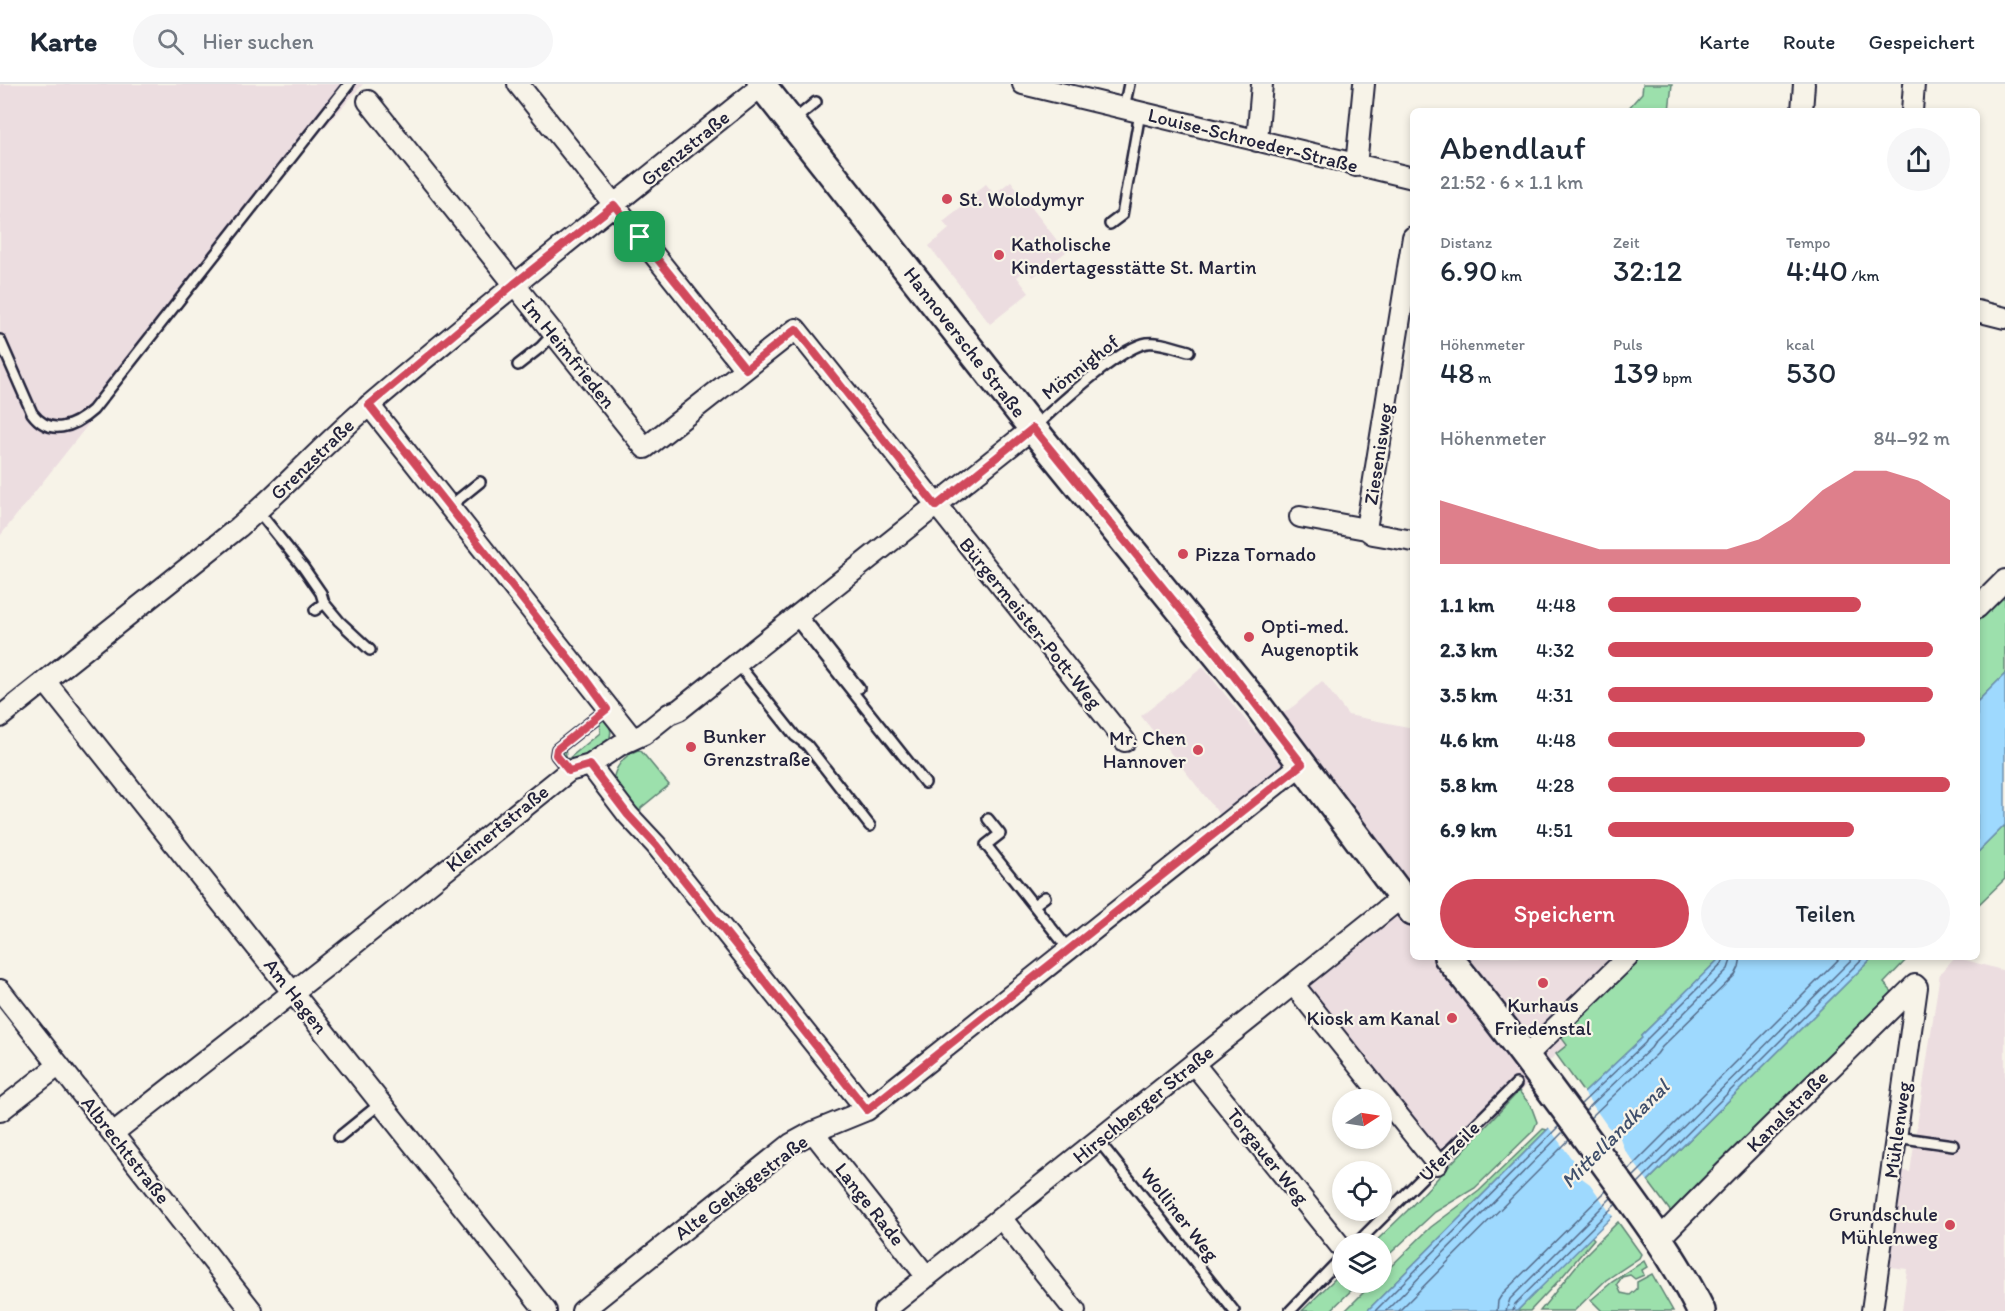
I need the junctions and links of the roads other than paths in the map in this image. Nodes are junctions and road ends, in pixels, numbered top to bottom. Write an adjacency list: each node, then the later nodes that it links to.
1 (336, 84): 11 (lane)
2 (349, 84): 11 (lane)
3 (518, 84): 21 (street)
4 (1023, 84): 16 (street, Louise-Schroeder-Straße)
5 (1129, 84): 16 (lane)
6 (1262, 84): 18 (street)
7 (1364, 84): 19 (street)
8 (1804, 84): 14 (street)
9 (1914, 84): 15 (street)
10 (762, 85): 17 (main road, Hannoversche Straße); 21 (street, Grenzstraße)
11 (342, 92): 28 (lane)
12 (368, 101): 24 (street, Im Heimfrieden)
13 (816, 102): 17 (lane)
14 (1802, 108)
15 (1912, 108)
16 (1132, 111): 18 (street, Louise-Schroeder-Straße); 22 (lane)
17 (792, 122): 33 (main road, Hannoversche Straße)
18 (1257, 141): 19 (street, Louise-Schroeder-Straße)
19 (1356, 166): 20 (street, Louise-Schroeder-Straße)
20 (1410, 177)
21 (614, 205): 24 (street, Grenzstraße); 31 (street)
22 (1110, 224)
23 (1410, 256): 39 (street, Ziesenisweg)
24 (514, 284): 27 (street, Im Heimfrieden); 32 (street, Grenzstraße)
25 (1980, 312): 26 (street)
26 (2005, 318)
27 (554, 334): 30 (lane); 31 (street, Im Heimfrieden)
28 (0, 340)
29 (1189, 351): 33 (lane, Mönnighof)
30 (518, 365)
31 (746, 369): 35 (street, Bürgermeister-Pott-Weg)
32 (369, 405): 36 (street); 37 (street, Grenzstraße)
33 (1033, 428): 35 (street, Kleinertstraße); 54 (main road, Hannoversche Straße)
34 (480, 482): 36 (lane)
35 (936, 506): 45 (street, Kleinertstraße); 53 (street, Bürgermeister-Pott-Weg)
36 (449, 507): 50 (street)
37 (258, 511): 42 (lane); 48 (street, Grenzstraße)
38 (1300, 517): 39 (street, Ziesenisweg)
39 (1366, 529): 40 (street, Ziesenisweg)
40 (1410, 540)
41 (2005, 580): 43 (street)
42 (324, 603): 44 (lane); 46 (lane)
43 (1980, 605)
44 (315, 610)
45 (797, 615): 47 (street, Kleinertstraße); 49 (lane); 57 (lane)
46 (370, 650)
47 (737, 663): 52 (street, Kleinertstraße); 59 (lane)
48 (45, 681): 51 (street, Grenzstraße); 69 (street, Am Hagen)
49 (859, 688)
50 (607, 709): 52 (street); 56 (lane)
51 (0, 717)
52 (633, 739): 55 (street, Kleinertstraße)
53 (1125, 741)
54 (1302, 764): 62 (main road, Hannoversche Straße); 63 (street, Alte Gehägestraße)
55 (590, 765): 56 (street, Kleinertstraße); 75 (street)
56 (569, 771): 69 (street, Kleinertstraße)
57 (925, 783)
58 (988, 819): 61 (lane)
59 (870, 826)
60 (1045, 897): 61 (lane)
61 (1034, 905): 63 (lane)
62 (1410, 907): 66 (street, Hirschberger Straße)
63 (1069, 950): 75 (street, Alte Gehägestraße)
64 (1450, 960): 70 (main road)
65 (1625, 960): 70 (street)
66 (1293, 984): 71 (street, Hirschberger Straße); 83 (street)
67 (1915, 985): 80 (street, Mühlenweg); 85 (street, Kanalstraße)
68 (0, 990): 72 (street, Albrechtstraße)
69 (292, 991): 74 (street, Am Hagen); 78 (street, Kleinertstraße)
70 (1526, 1056): 85 (main road)
71 (1194, 1064): 81 (street, Hirschberger Straße); 87 (street, Torgauer Weg)
72 (59, 1065): 76 (street); 78 (street, Albrechtstraße)
73 (1516, 1084): 83 (lane, Uferzeile)
74 (381, 1103): 79 (lane); 91 (street, Am Hagen)
75 (867, 1110): 77 (street, Alte Gehägestraße)
76 (0, 1111)
77 (813, 1132): 89 (street, Lange Rade); 92 (street, Alte Gehägestraße)
78 (113, 1133): 90 (street, Albrechtstraße)
79 (339, 1137)
80 (1896, 1137): 82 (lane); 98 (street, Mühlenweg)
81 (1098, 1140): 84 (street, Hirschberger Straße); 95 (lane, Wolliner Weg)
82 (1953, 1144)
83 (1437, 1164): 86 (lane, Uferzeile)
84 (1001, 1218): 89 (street, Hirschberger Straße); 94 (street)
85 (1653, 1229): 97 (main road)
86 (1367, 1233)
87 (1332, 1236)
88 (1332, 1267): 96 (lane)
89 (927, 1277): 93 (street, Hirschberger Straße)
90 (252, 1311)
91 (546, 1311)
92 (582, 1311)
93 (884, 1311)
94 (1075, 1311)
95 (1234, 1311)
96 (1290, 1311)
97 (1701, 1311)
98 (1872, 1311)

